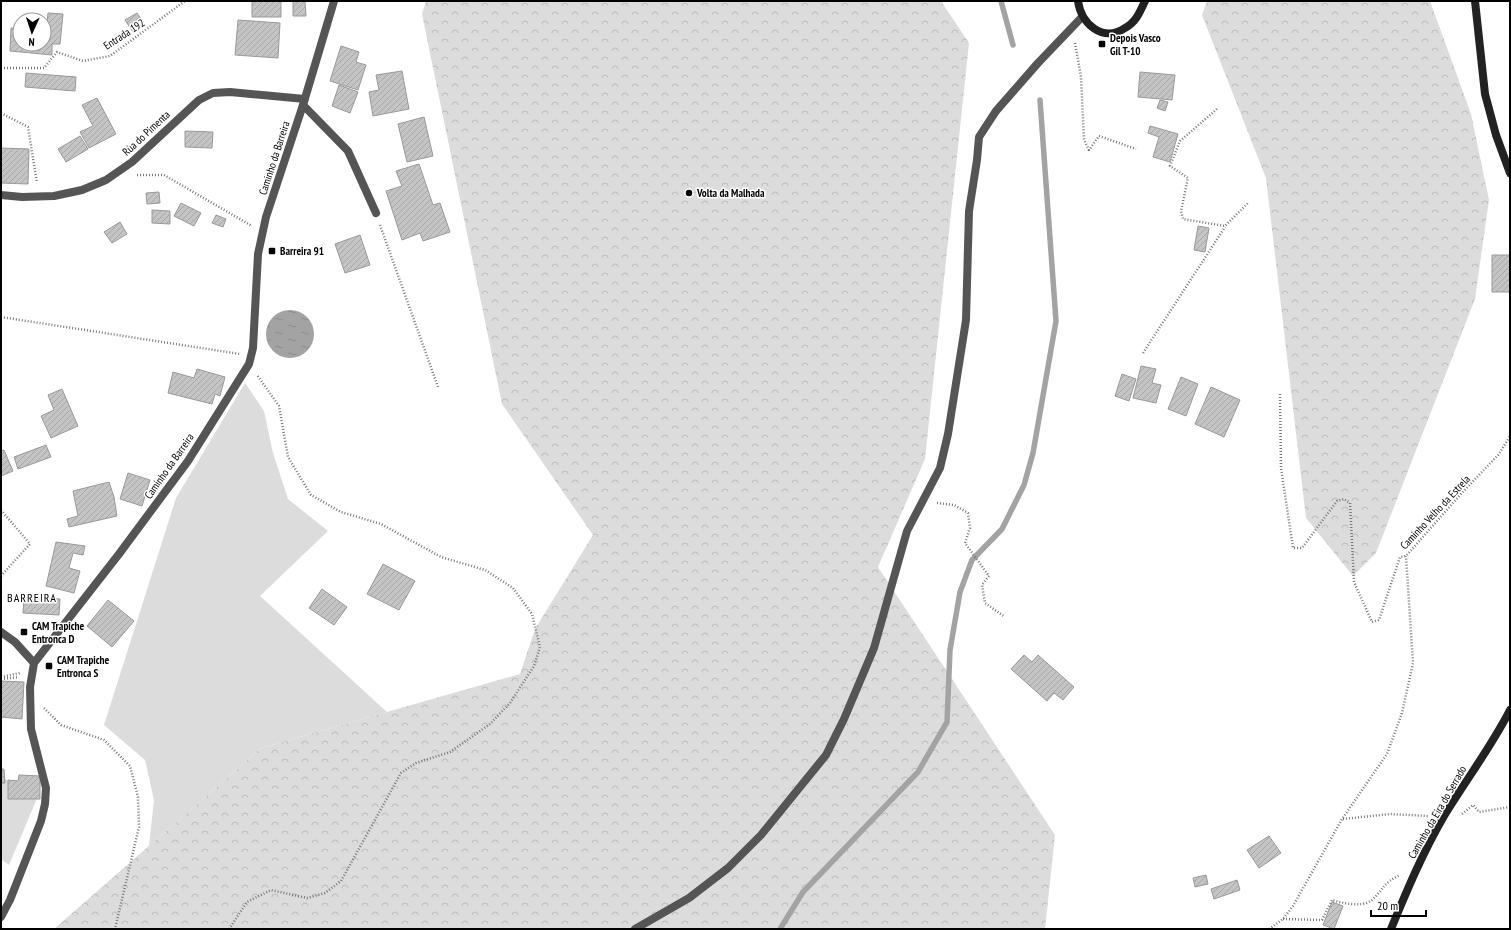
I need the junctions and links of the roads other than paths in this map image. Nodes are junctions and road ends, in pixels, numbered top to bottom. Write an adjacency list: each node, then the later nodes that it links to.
1 (334, 1): 6 (street, Caminho da Barreira)
2 (1078, 1): 5 (main road)
3 (1145, 1): 5 (main road)
4 (1475, 1): 7 (main road)
5 (1082, 17): 14 (street)
6 (304, 102): 8 (street, Rùa do Pimenta); 9 (street); 11 (street, Caminho da Barreira)
7 (1510, 173)
8 (1, 195)
9 (376, 213)
10 (1, 632): 11 (street)
11 (33, 667): 13 (street, Caminho da Barreira)
12 (1510, 710): 15 (main road, Caminho da Eira do Serrado)
13 (1, 917)
14 (635, 929)
15 (1391, 929)

